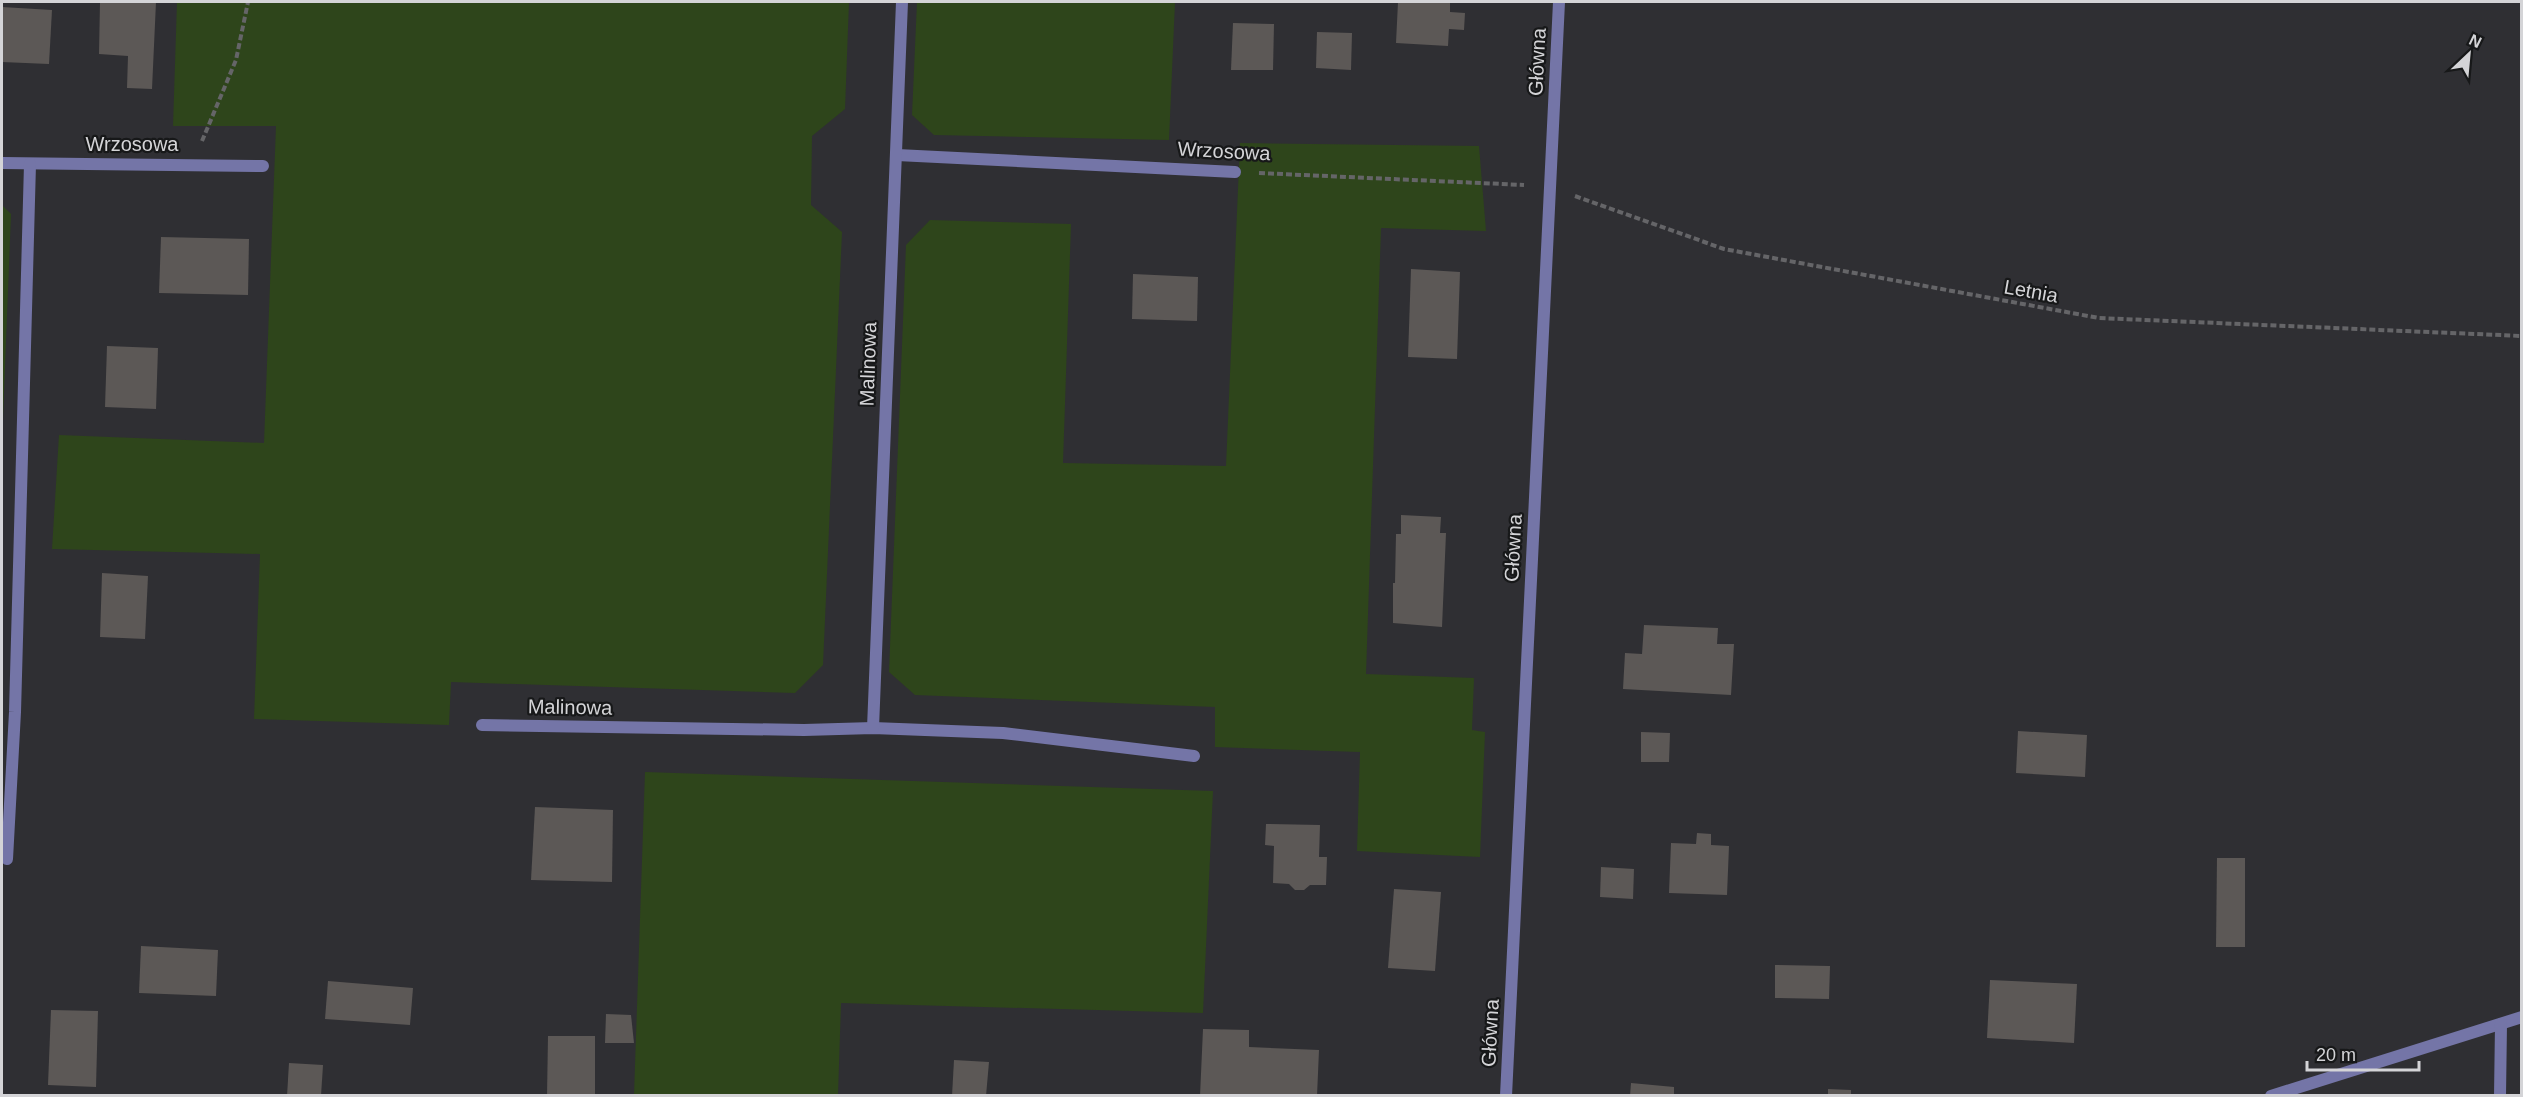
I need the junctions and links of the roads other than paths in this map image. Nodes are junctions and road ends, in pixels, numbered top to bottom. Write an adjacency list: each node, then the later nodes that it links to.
1 (902, 2): 3 (street, Malinowa)
2 (1559, 2): 14 (street, Główna)
3 (897, 155): 7 (street, Wrzosowa); 9 (street, Malinowa)
4 (2, 163): 5 (street, Wrzosowa)
5 (30, 164): 6 (street, Wrzosowa); 11 (street)
6 (263, 165)
7 (1235, 172)
8 (482, 725): 9 (street, Malinowa)
9 (873, 728): 10 (street, Malinowa)
10 (1194, 756)
11 (7, 859)
12 (2522, 1017): 13 (street)
13 (2501, 1024): 15 (street); 16 (street)
14 (1506, 1095)
15 (2271, 1095)
16 (2500, 1095)

